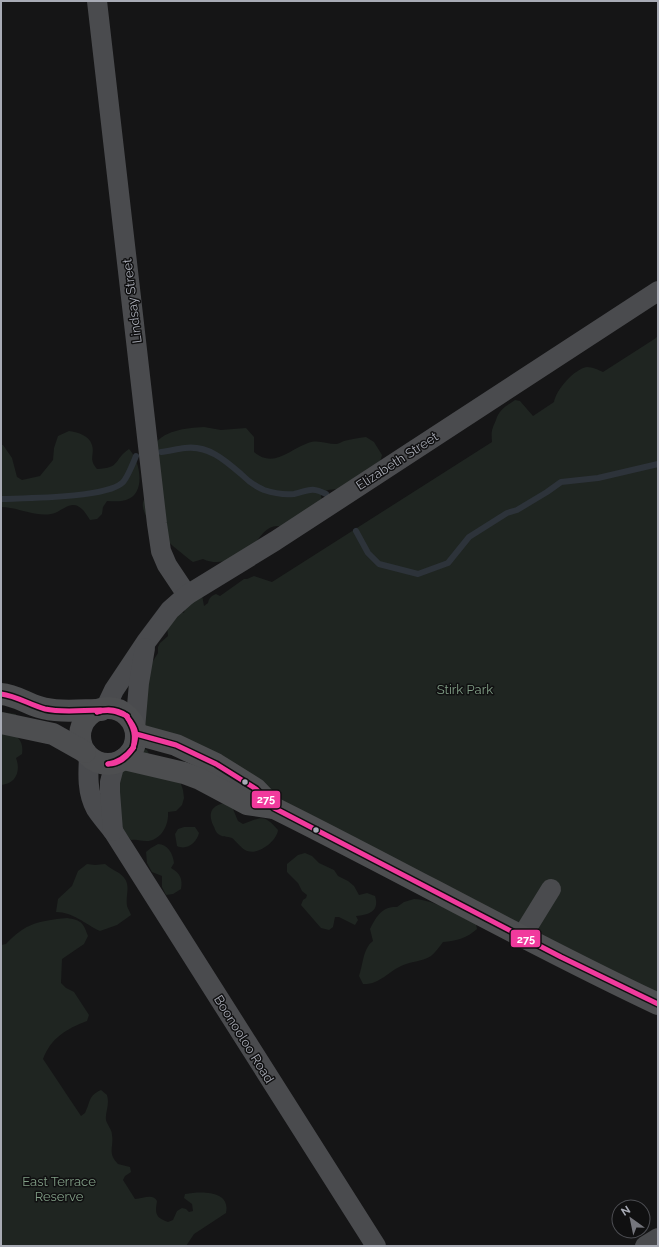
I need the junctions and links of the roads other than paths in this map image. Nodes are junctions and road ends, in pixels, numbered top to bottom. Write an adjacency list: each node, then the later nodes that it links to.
1 (97, 1): 3 (street, Lindsay Street)
2 (658, 291): 3 (street, Elizabeth Street)
3 (187, 595): 4 (street, Elizabeth Street)
4 (146, 642): 6 (street, Elizabeth Street); 8 (street, Elizabeth Street)
5 (1, 694): 6 (main road)
6 (103, 709): 8 (main road); 9 (main road)
7 (1, 723): 9 (main road)
8 (135, 731): 10 (main road); 11 (main road)
9 (87, 755): 10 (main road); 12 (street, Boonooloo Road)
10 (119, 761): 11 (main road); 12 (street, Boonooloo Road)
11 (274, 808): 14 (main road)
12 (113, 832): 17 (street, Boonooloo Road)
13 (551, 889): 14 (street)
14 (522, 936): 15 (main road)
15 (658, 1004)
16 (658, 1238): 18 (street)
17 (376, 1246)
18 (645, 1246)

